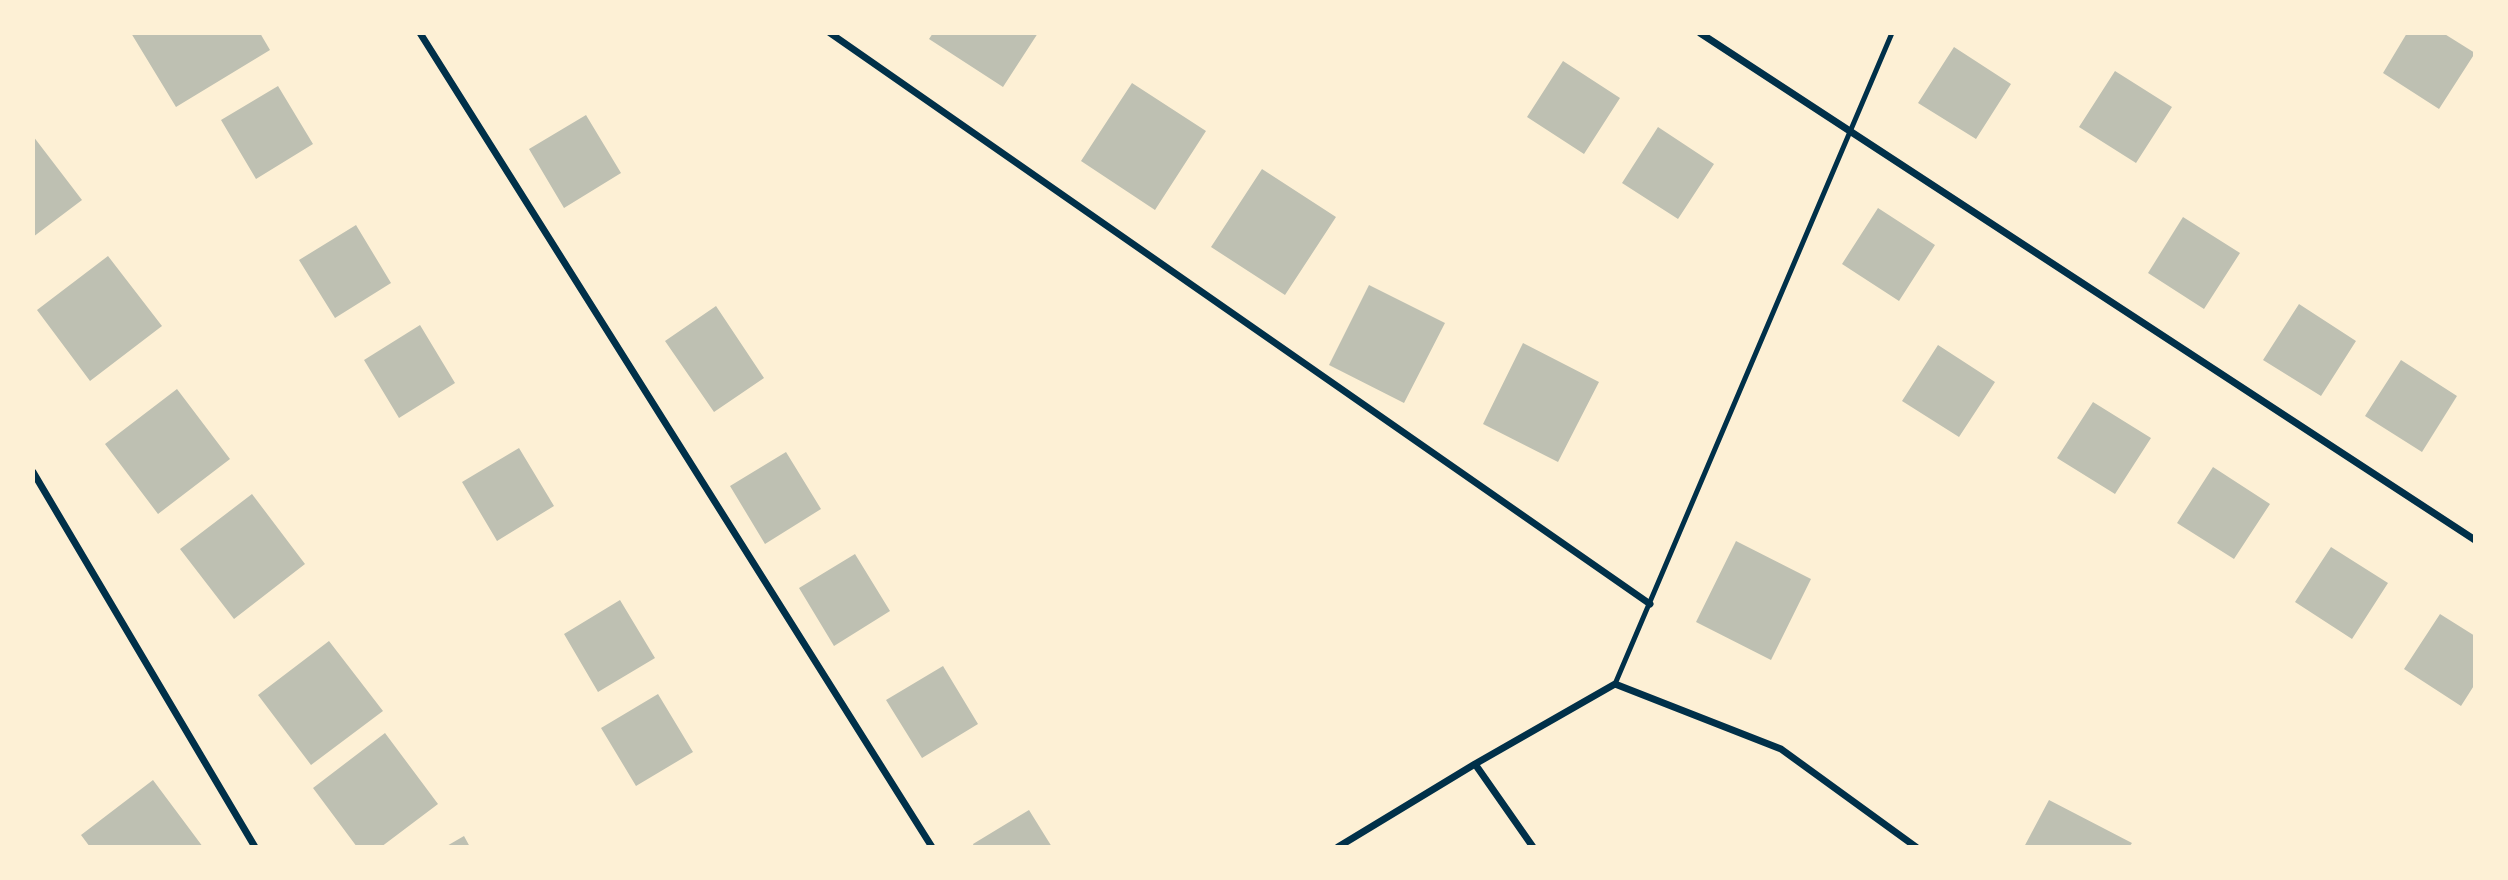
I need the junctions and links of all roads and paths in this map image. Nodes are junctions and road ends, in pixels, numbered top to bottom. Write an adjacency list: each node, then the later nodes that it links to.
1 (420, 33): 12 (street)
2 (830, 33): 8 (street)
3 (1700, 33): 5 (street)
4 (1892, 33): 5 (lane)
5 (1852, 134): 7 (street); 8 (lane)
6 (33, 472): 11 (street)
7 (2475, 540)
8 (1650, 604): 9 (lane)
9 (1615, 684): 10 (street); 15 (street)
10 (1475, 764): 13 (street); 14 (street)
11 (255, 847)
12 (932, 847)
13 (1338, 847)
14 (1533, 847)
15 (1916, 847)

